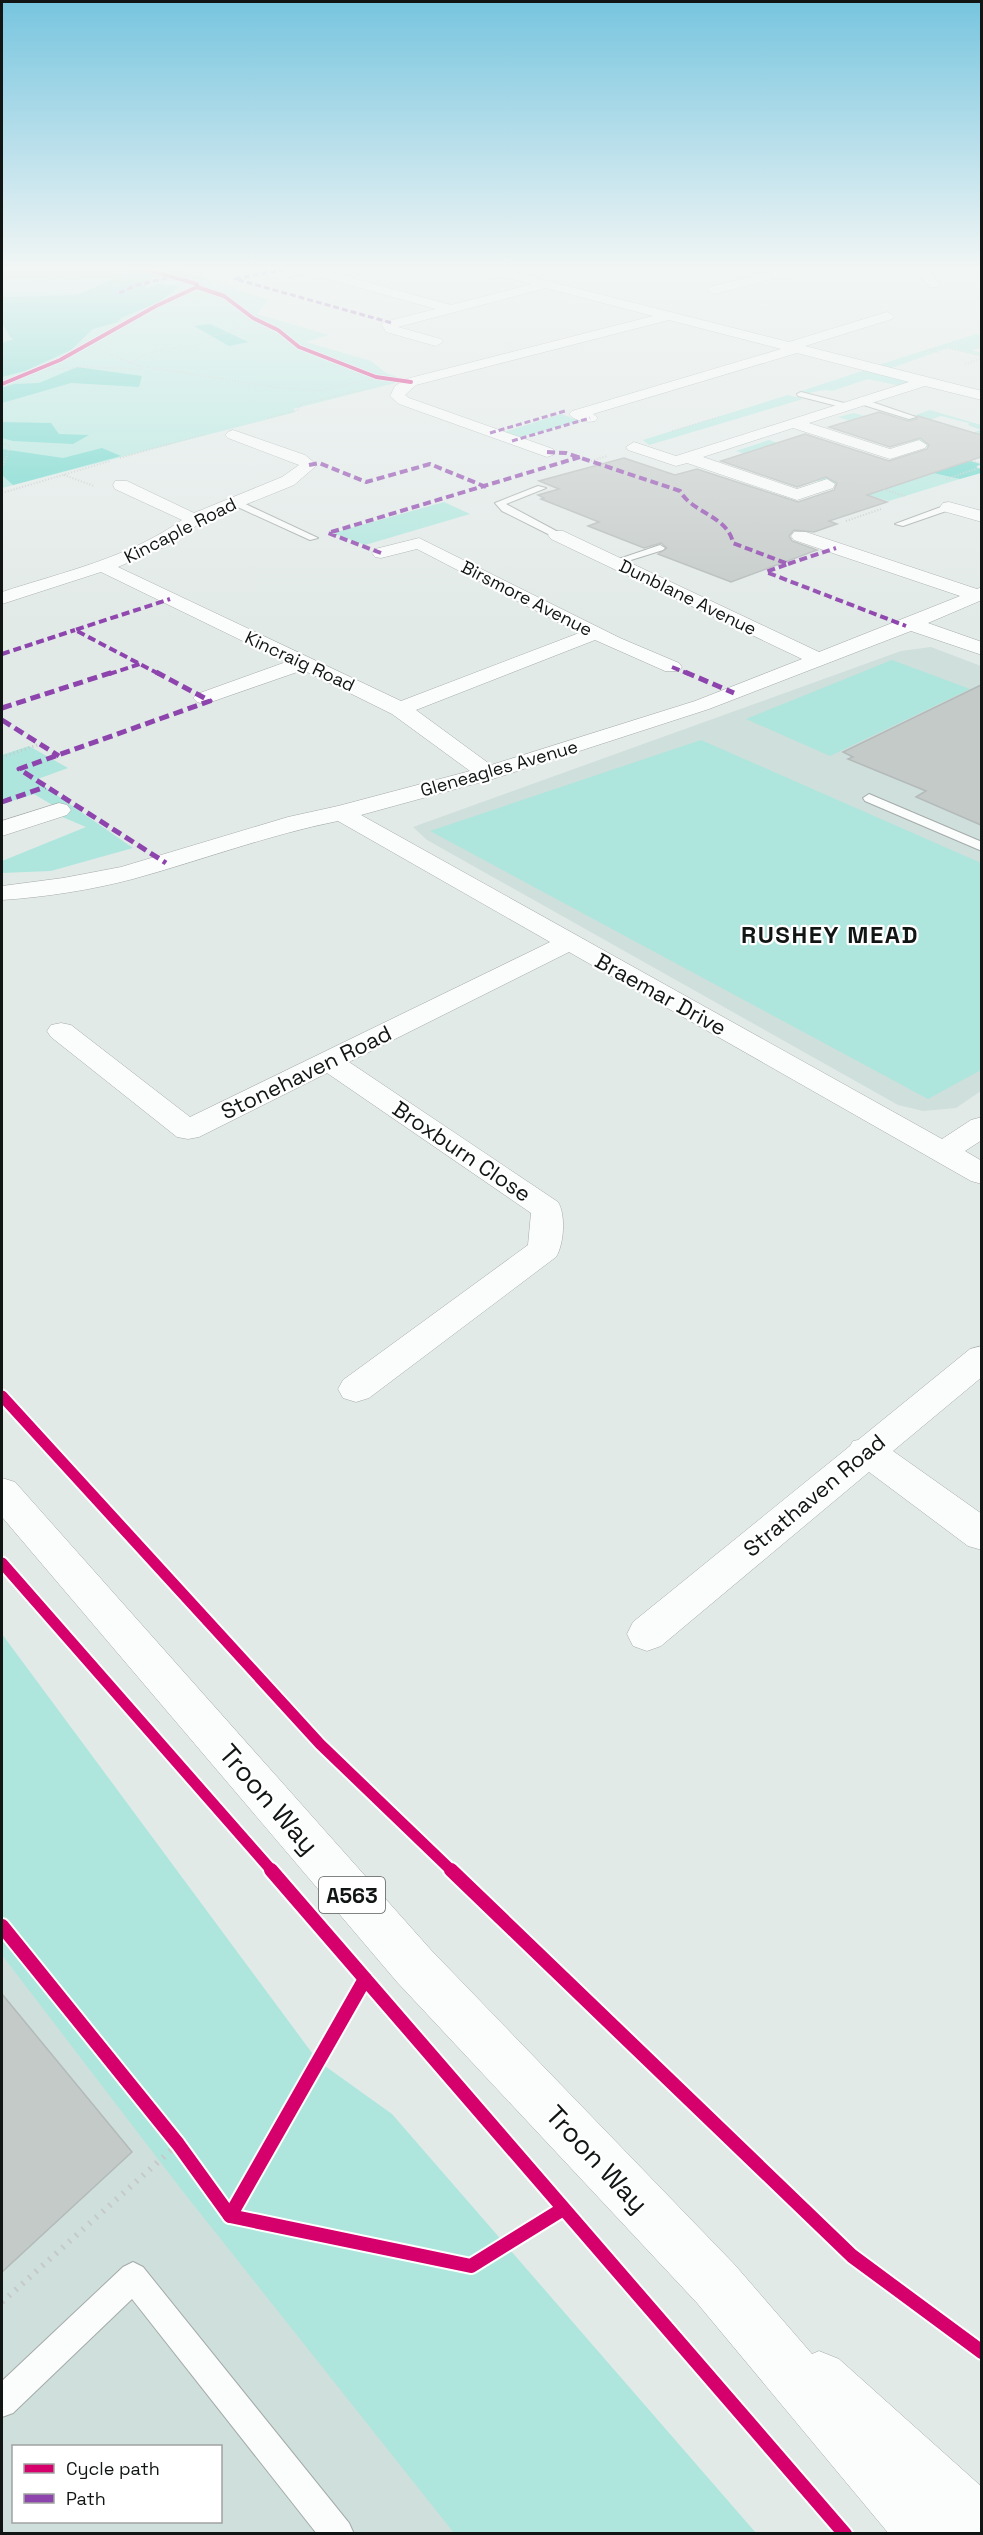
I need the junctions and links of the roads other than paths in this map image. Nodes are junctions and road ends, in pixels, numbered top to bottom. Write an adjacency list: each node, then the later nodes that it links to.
1 (403, 387): 16 (main road)
2 (665, 387): 9 (main road)
3 (905, 387): 7 (main road)
4 (949, 387): 6 (main road)
5 (801, 394): 8 (lane)
6 (981, 396)
7 (860, 401): 8 (main road); 10 (lane)
8 (845, 406): 11 (main road)
9 (578, 414)
10 (912, 417)
11 (792, 423): 13 (main road); 15 (main road)
12 (266, 426): 20 (main road, Kincaple Road)
13 (919, 445)
14 (634, 447): 15 (main road)
15 (686, 457): 17 (main road)
16 (528, 458)
17 (827, 484)
18 (121, 485): 23 (main road)
19 (541, 488): 25 (lane)
20 (234, 502): 23 (main road, Kincaple Road); 28 (lane)
21 (949, 507): 22 (main road); 24 (lane)
22 (981, 517)
23 (194, 519): 33 (main road, Kincaple Road)
24 (900, 524)
25 (557, 535): 29 (main road, Dunblane Avenue)
26 (600, 536): 29 (main road)
27 (800, 536): 34 (main road)
28 (313, 538)
29 (576, 543): 32 (main road, Dunblane Avenue)
30 (660, 548): 32 (lane)
31 (381, 553): 37 (main road, Birsmore Avenue)
32 (615, 562): 39 (main road, Dunblane Avenue)
33 (102, 566): 35 (main road, Kincaple Road); 40 (main road, Kincraig Road)
34 (979, 594): 36 (main road, Gleneagles Avenue)
35 (2, 598)
36 (911, 624): 38 (main road); 39 (main road, Gleneagles Avenue)
37 (596, 633): 41 (main road, Birsmore Avenue); 43 (main road)
38 (981, 649)
39 (819, 660): 44 (main road, Gleneagles Avenue)
40 (303, 663): 42 (main road); 43 (main road, Kincraig Road)
41 (672, 667)
42 (204, 698)
43 (400, 709): 44 (main road, Kincraig Road)
44 (488, 772): 47 (main road, Gleneagles Avenue)
45 (869, 798): 49 (lane)
46 (60, 810): 48 (main road)
47 (341, 813): 50 (main road, Gleneagles Avenue); 51 (main road, Braemar Drive)
48 (2, 829)
49 (981, 847)
50 (2, 893)
51 (570, 942): 53 (main road, Stonehaven Road); 55 (main road, Braemar Drive)
52 (60, 1031): 53 (main road, Stonehaven Road)
53 (328, 1061): 58 (main road, Broxburn Close)
54 (981, 1126): 55 (main road)
55 (943, 1152): 56 (main road, Braemar Drive)
56 (981, 1174)
57 (981, 1358): 59 (main road, Strathaven Road)
58 (356, 1389)
59 (866, 1451): 61 (main road); 62 (main road, Strathaven Road)
60 (2, 1492): 63 (main road, Troon Way / A563)
61 (981, 1534)
62 (647, 1634)
63 (716, 2284): 65 (main road, Troon Way); 67 (main road, Troon Way)
64 (2, 2402): 66 (lane)
65 (981, 2527)
66 (338, 2534)
67 (928, 2534)

